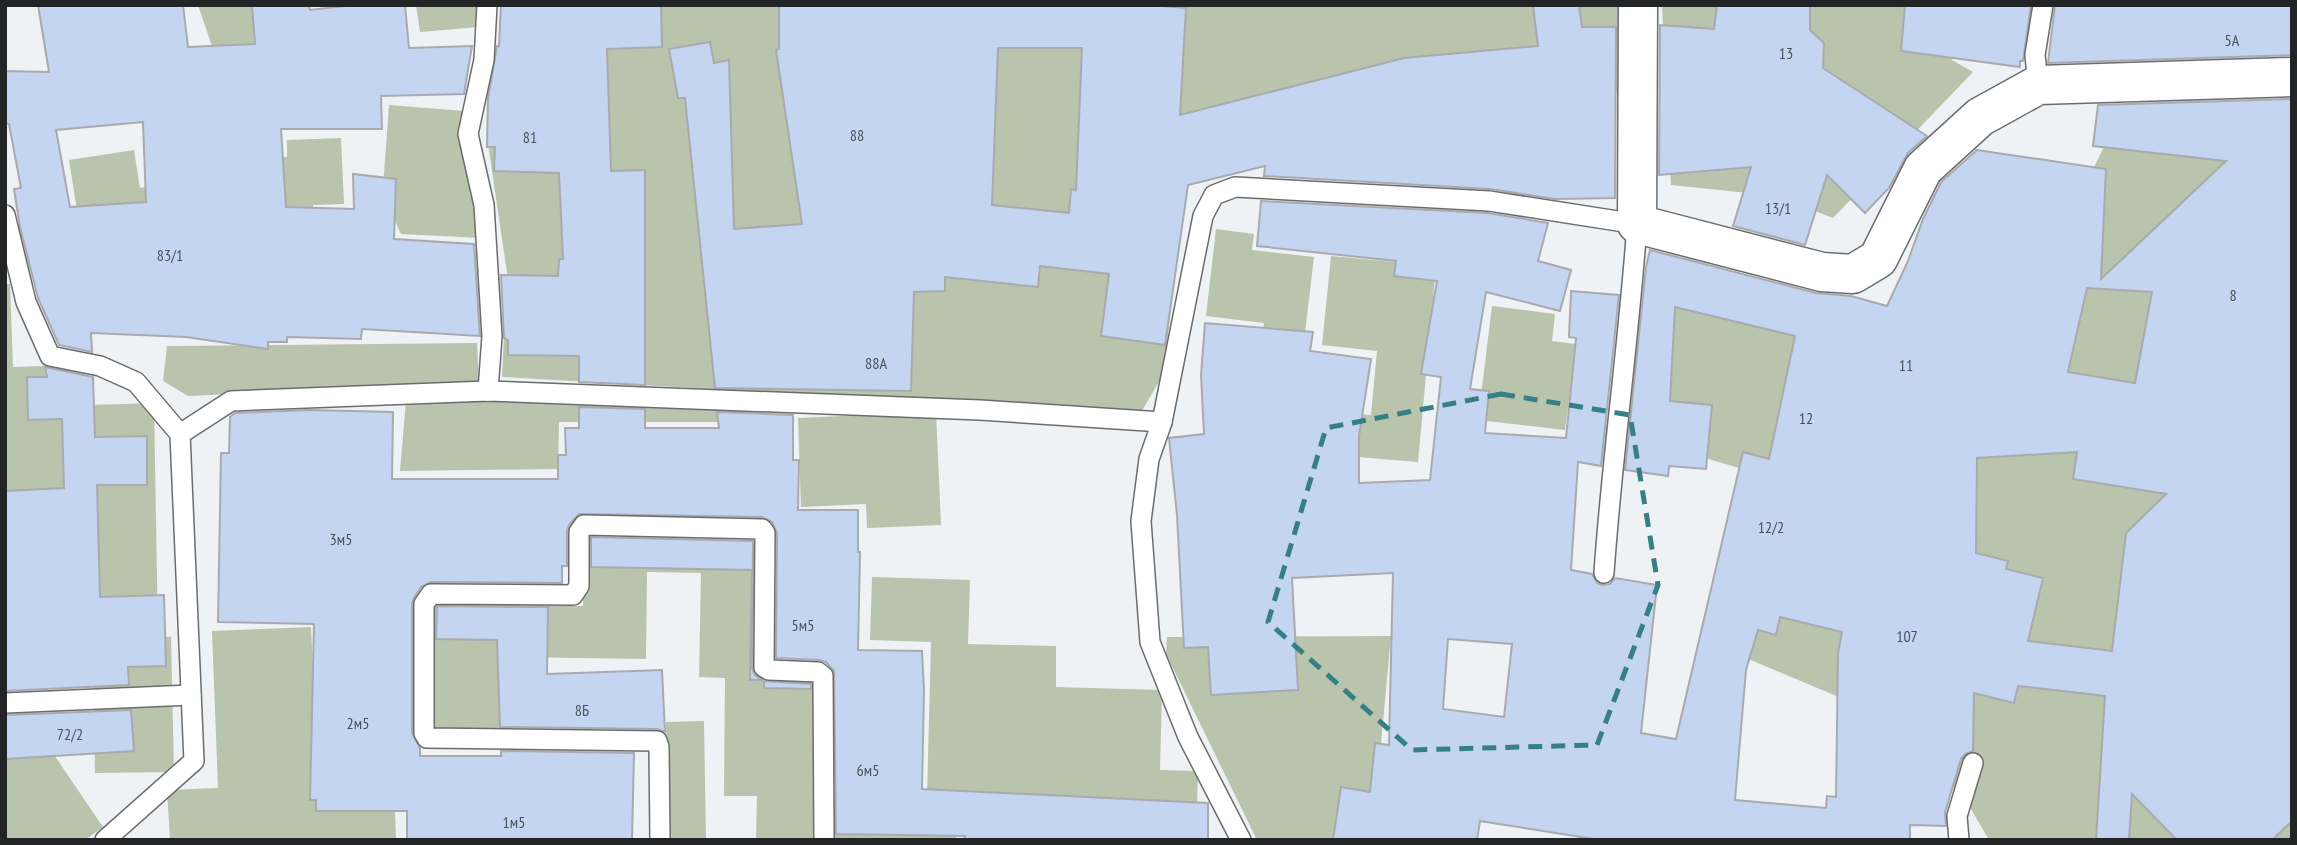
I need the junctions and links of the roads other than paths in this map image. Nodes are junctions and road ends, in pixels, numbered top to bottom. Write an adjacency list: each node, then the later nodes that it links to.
1 (487, 5): 8 (lane)
2 (1638, 5): 7 (street)
3 (2043, 5): 5 (lane)
4 (2292, 77): 5 (street)
5 (2038, 85): 7 (street)
6 (5, 215): 10 (lane)
7 (1637, 224): 9 (lane); 11 (lane)
8 (488, 391): 9 (lane); 10 (lane)
9 (1161, 422): 18 (lane)
10 (180, 434): 12 (lane)
11 (1604, 573)
12 (191, 695): 13 (lane); 15 (lane)
13 (5, 703)
14 (1972, 763): 19 (lane)
15 (105, 840)
16 (660, 840): 17 (lane)
17 (824, 840)
18 (1241, 840)
19 (1959, 840)

